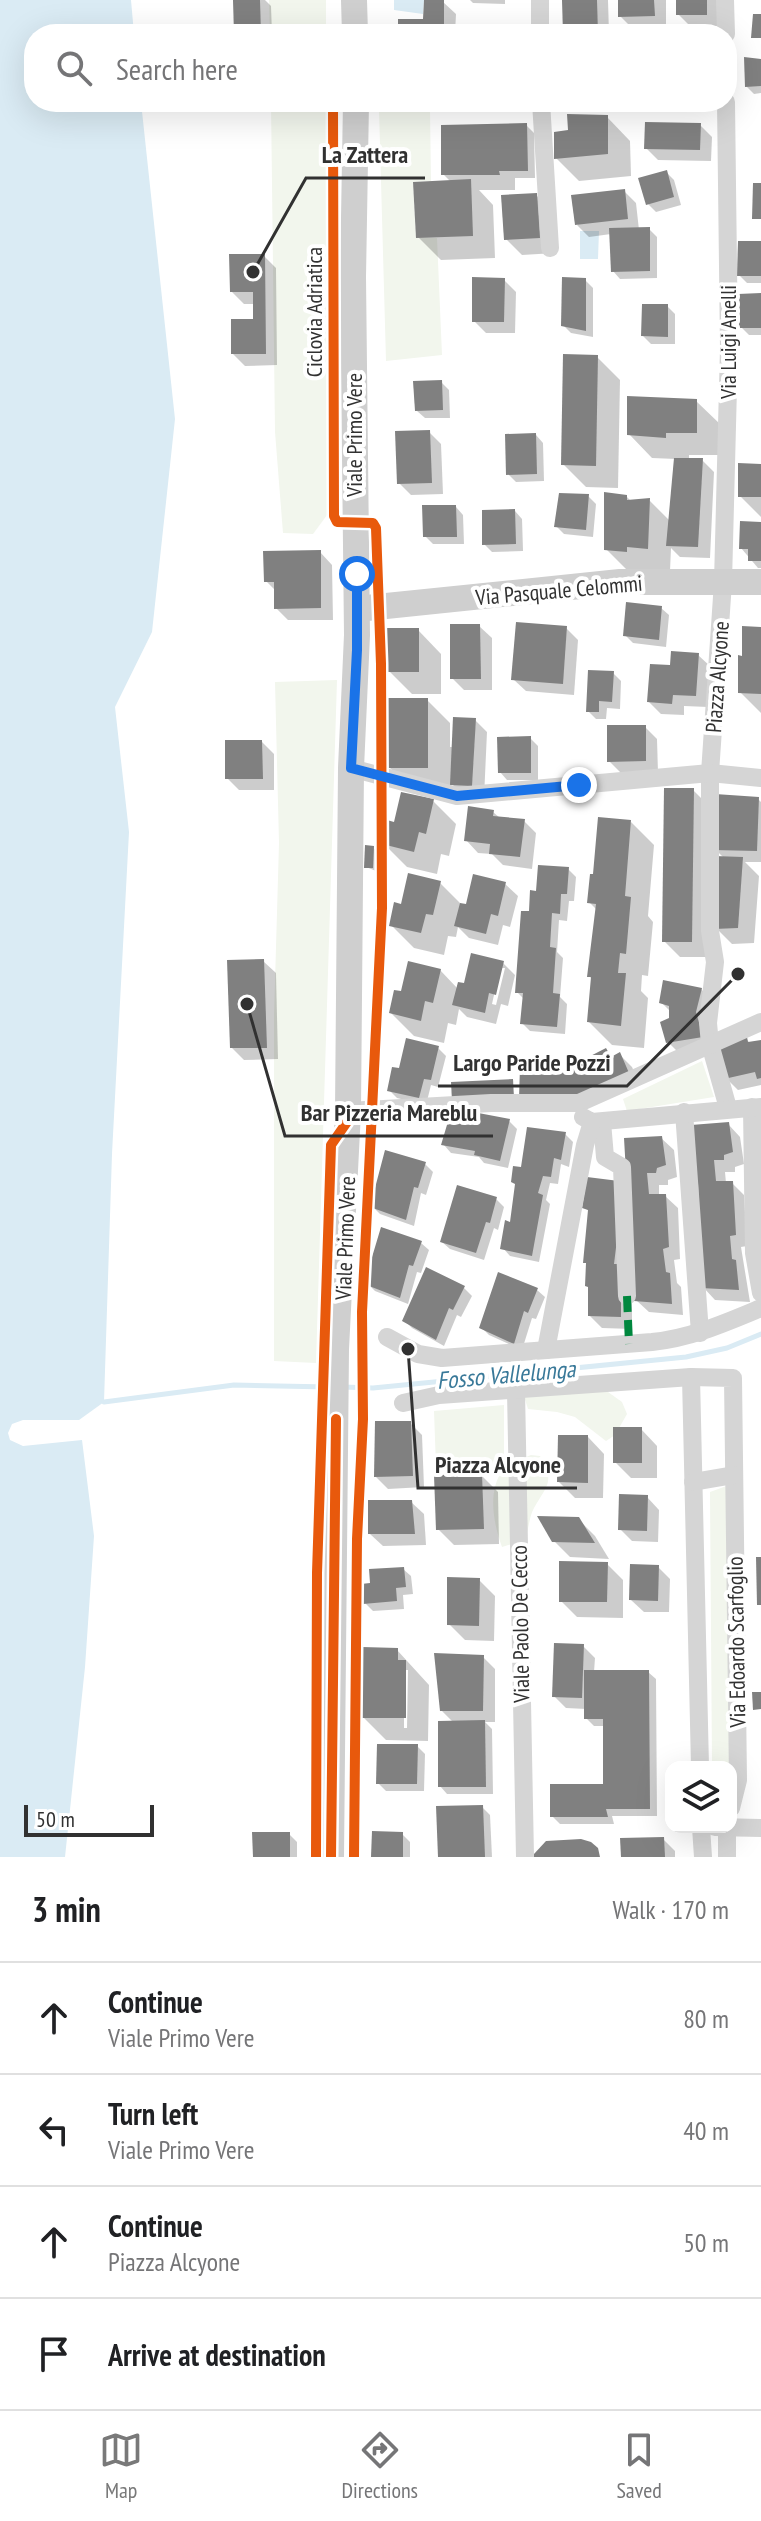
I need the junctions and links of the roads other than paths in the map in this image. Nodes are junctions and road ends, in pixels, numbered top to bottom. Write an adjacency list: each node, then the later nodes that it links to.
1 (354, 0): 4 (street)
2 (540, 0): 5 (street)
3 (725, 0): 6 (street)
4 (355, 24)
5 (540, 24)
6 (726, 24)
7 (356, 112): 13 (street, Viale Primo Vere)
8 (542, 112): 10 (street)
9 (726, 112): 11 (street, Via Luigi Anelli)
10 (550, 248)
11 (723, 582): 12 (street, Via Pasquale Celommi); 13 (street, Via Pasquale Celommi); 15 (street, Piazza Alcyone)
12 (761, 582)
13 (357, 609): 14 (street, Viale Primo Vere)
14 (351, 768): 15 (street); 22 (street, Viale Primo Vere)
15 (710, 773): 16 (street); 18 (street, Piazza Alcyone)
16 (761, 778)
17 (761, 1022): 18 (street)
18 (710, 1044): 19 (street); 21 (street, Piazza Alcyone)
19 (579, 1103): 22 (street); 24 (street)
20 (756, 1107): 21 (street); 25 (street)
21 (728, 1108): 23 (street)
22 (348, 1111): 42 (street, Viale Primo Vere)
23 (684, 1112): 24 (street); 28 (street)
24 (597, 1122): 26 (street); 30 (street)
25 (761, 1293)
26 (627, 1296)
27 (761, 1308): 28 (street)
28 (700, 1333): 30 (street)
29 (387, 1337): 30 (street)
30 (546, 1350)
31 (691, 1377): 32 (street); 34 (street, Via Edoardo Scarfoglio); 35 (street, Via Edoardo Scarfoglio)
32 (516, 1391): 33 (street); 43 (street, Viale Paolo De Cecco)
33 (403, 1403)
34 (734, 1475): 35 (street); 37 (street, Via Edoardo Scarfoglio)
35 (693, 1482): 36 (street, Via Edoardo Scarfoglio)
36 (700, 1761)
37 (737, 1784)
38 (737, 1827): 39 (street)
39 (761, 1828)
40 (701, 1833): 44 (street)
41 (724, 1833): 45 (street)
42 (331, 1857)
43 (525, 1857)
44 (703, 1857)
45 (727, 1857)

